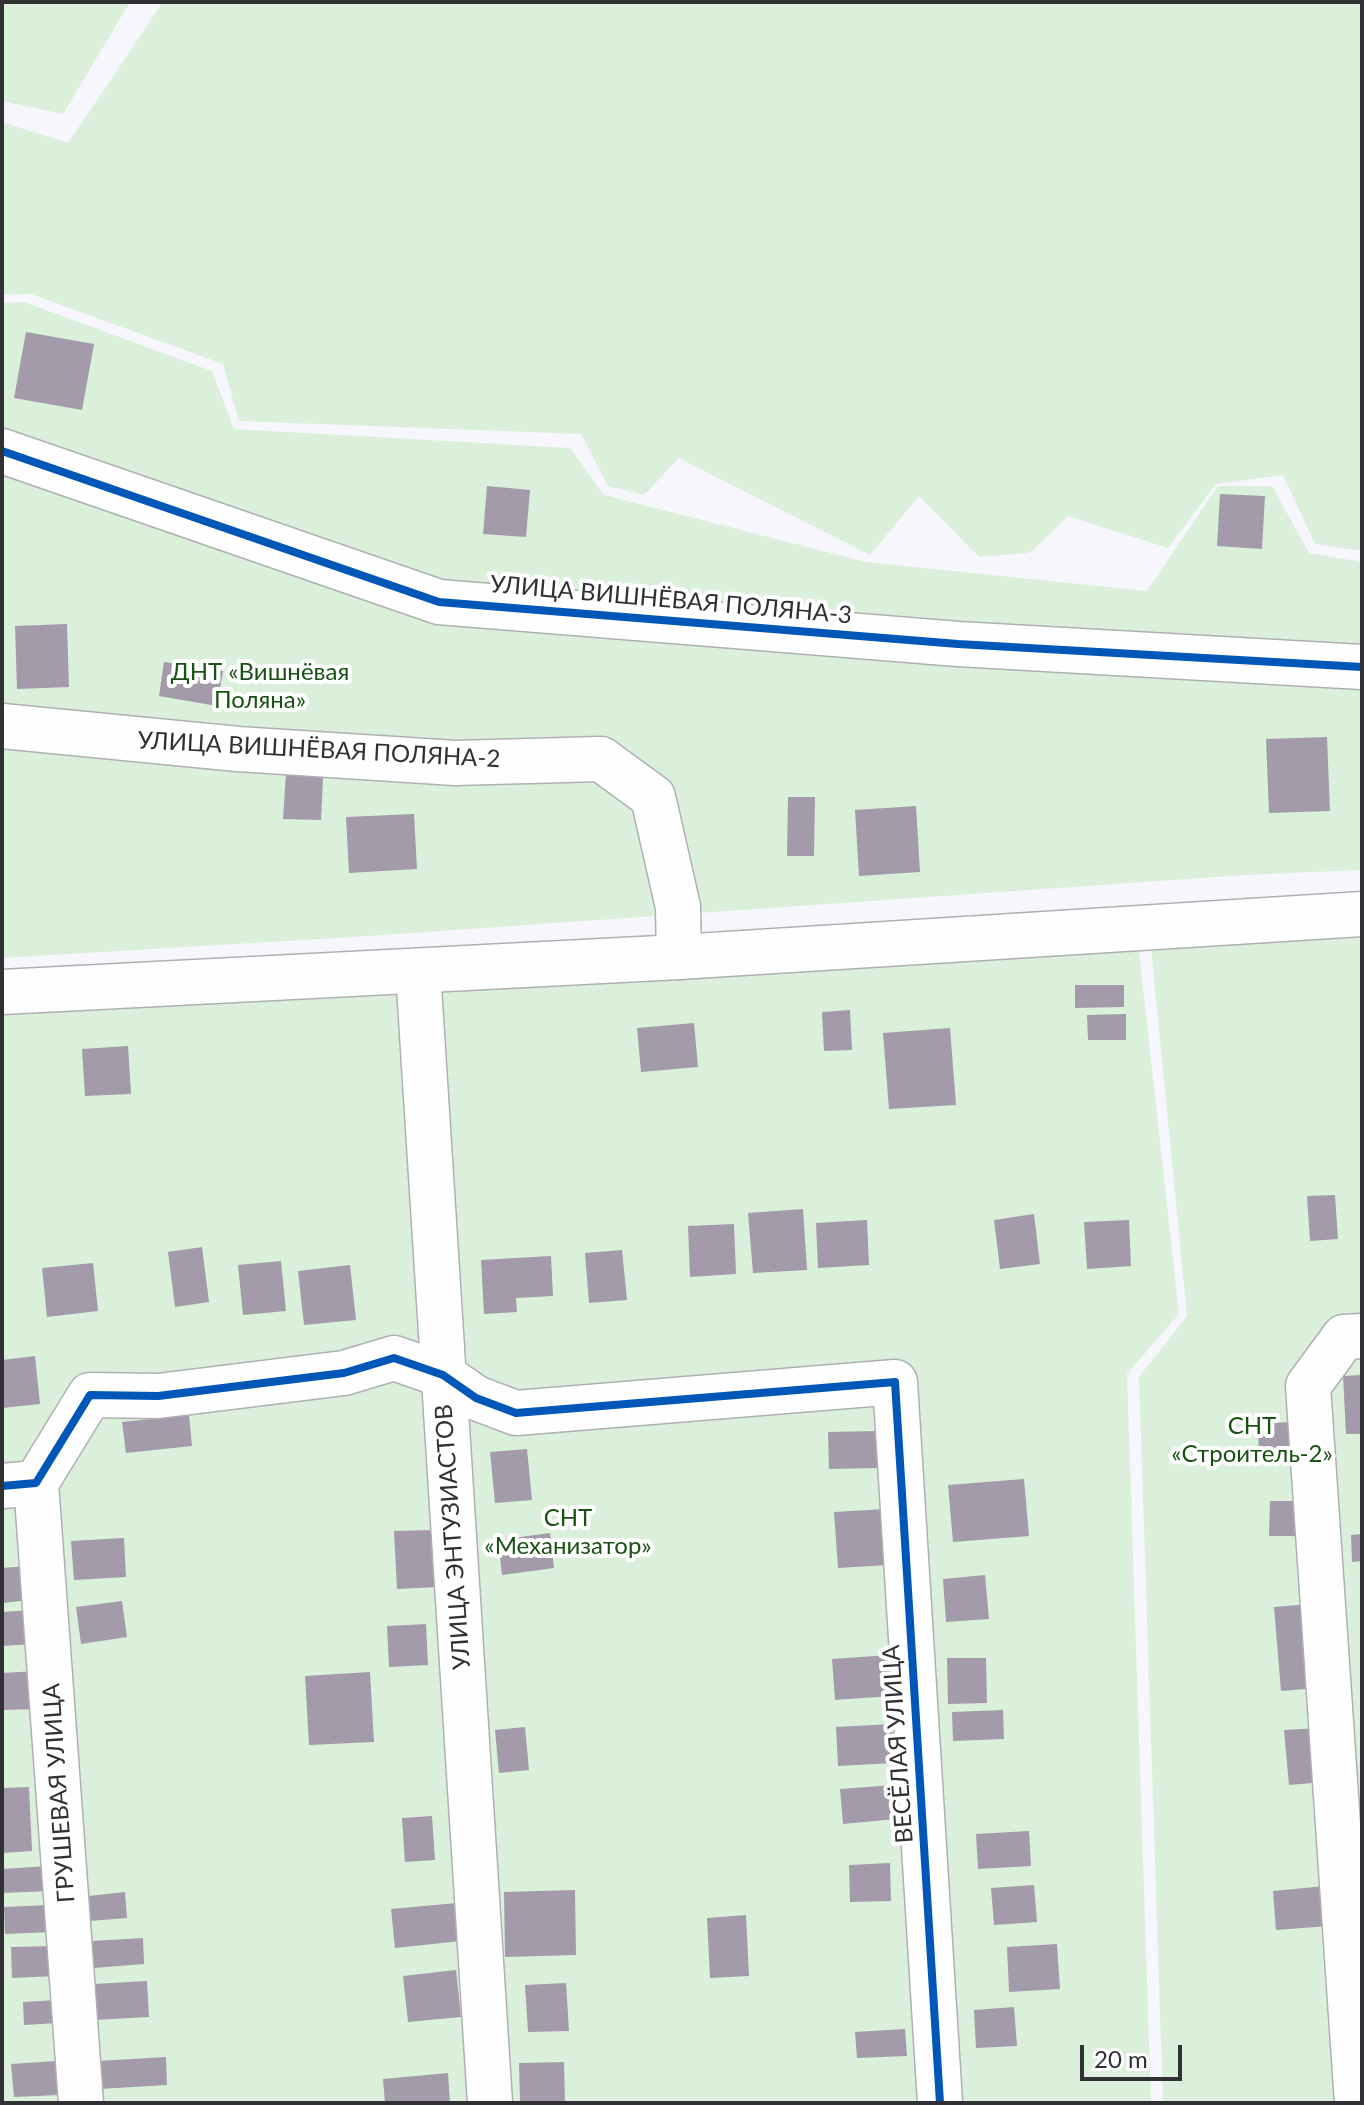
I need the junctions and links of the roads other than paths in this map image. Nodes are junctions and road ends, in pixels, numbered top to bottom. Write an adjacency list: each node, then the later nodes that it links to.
1 (2, 451): 2 (street, УЛИЦА ВИШНЁВАЯ ПОЛЯНА-3)
2 (1362, 667)
3 (2, 726): 5 (street, УЛИЦА ВИШНЁВАЯ ПОЛЯНА-2)
4 (1362, 914): 5 (street)
5 (679, 957): 6 (street)
6 (418, 971): 7 (street); 9 (street, УЛИЦА ЭНТУЗИАСТОВ)
7 (2, 992)
8 (1362, 1336): 14 (street)
9 (443, 1375): 10 (street); 12 (street, УЛИЦА ЭНТУЗИАСТОВ); 13 (street, ВЕСЁЛАЯ УЛИЦА)
10 (19, 1485): 11 (street, ГРУШЕВАЯ УЛИЦА)
11 (81, 2103)
12 (490, 2103)
13 (940, 2103)
14 (1357, 2103)

